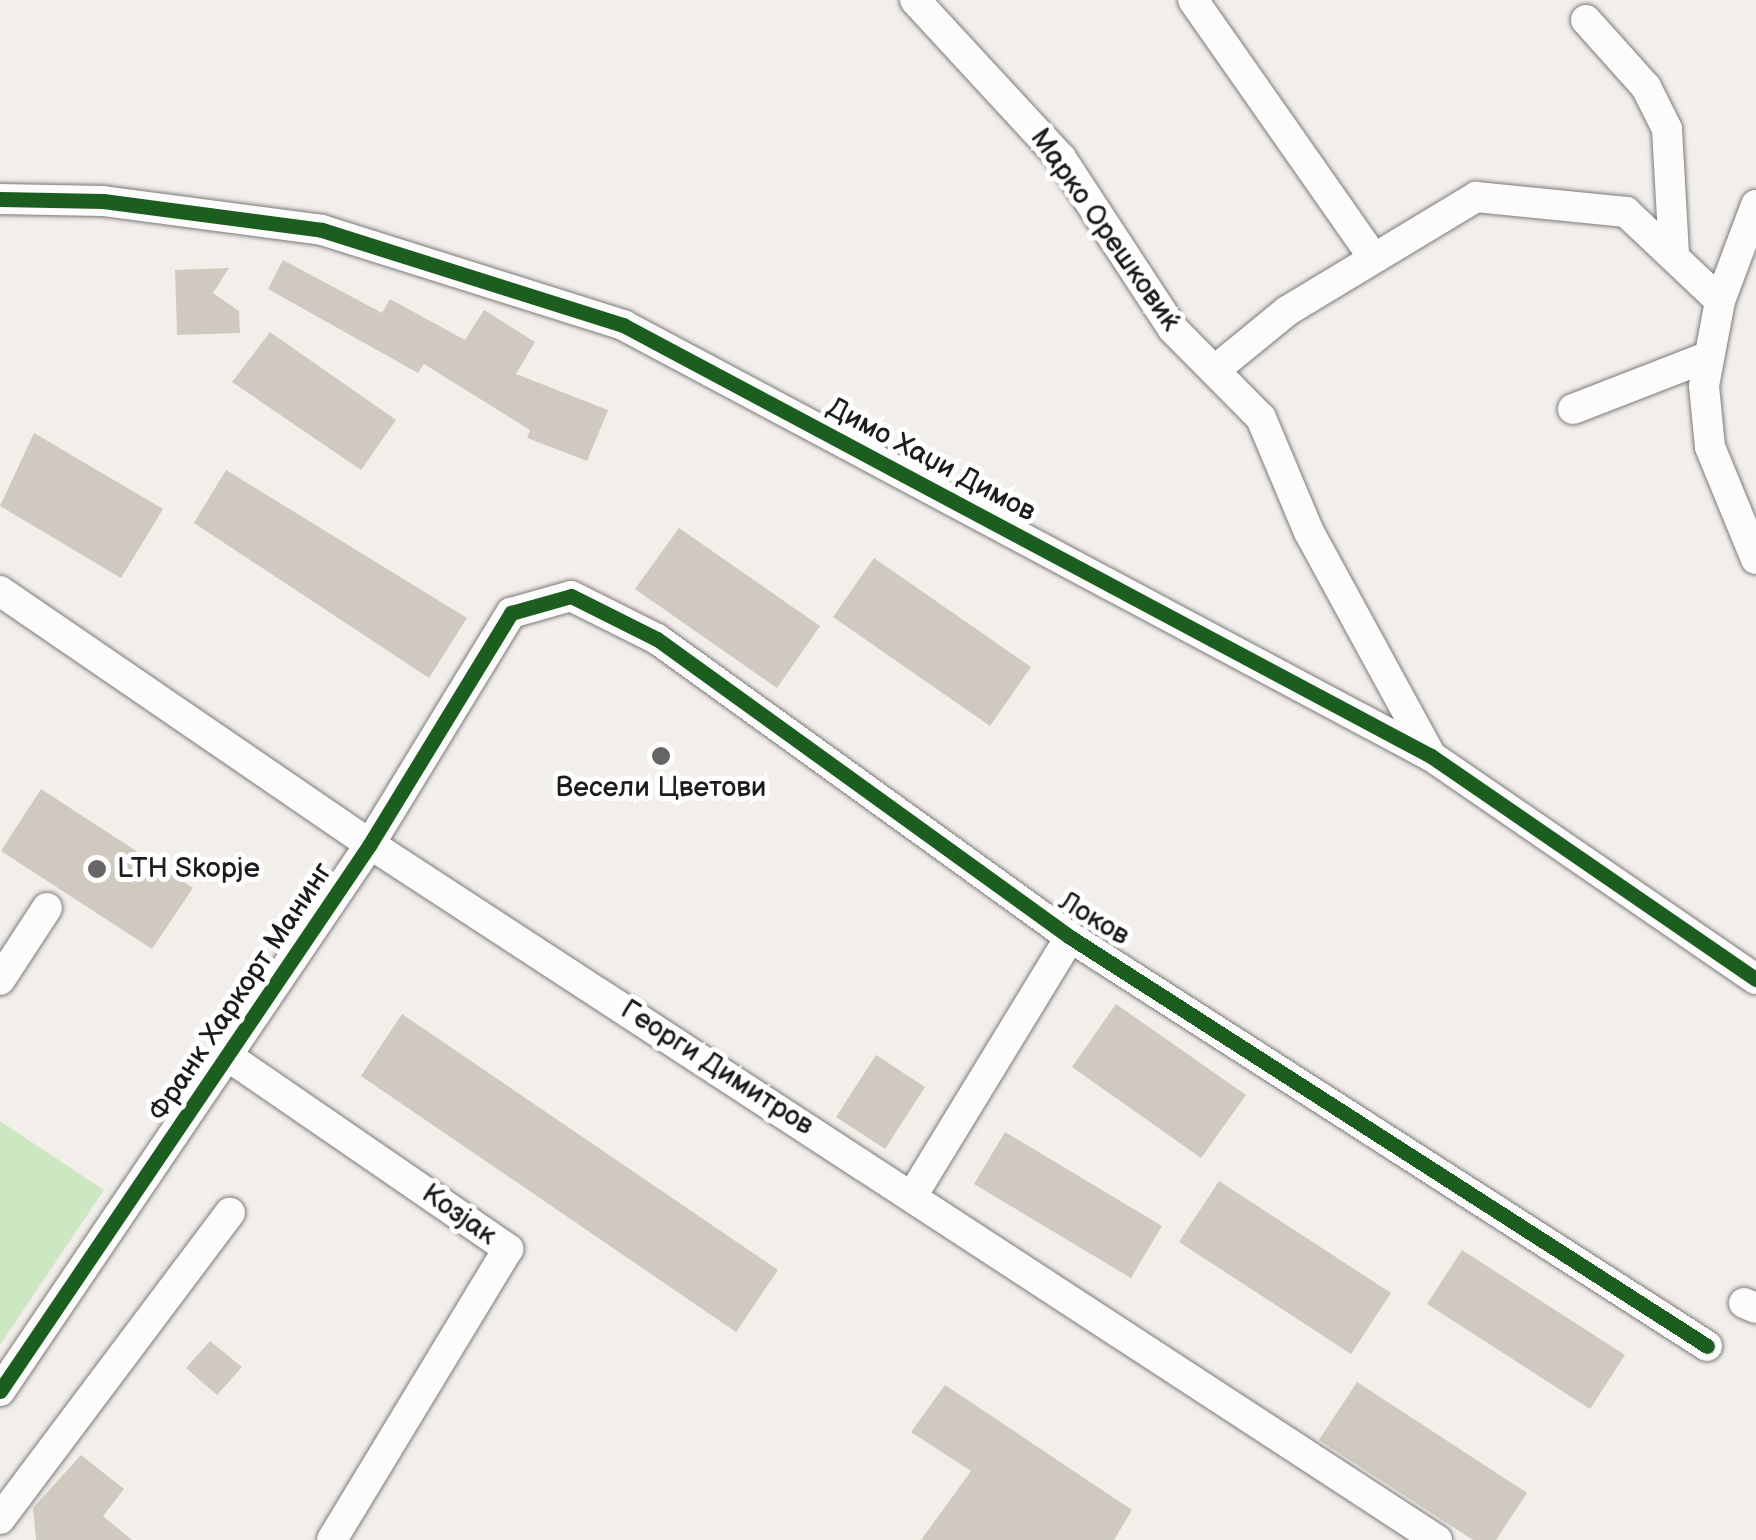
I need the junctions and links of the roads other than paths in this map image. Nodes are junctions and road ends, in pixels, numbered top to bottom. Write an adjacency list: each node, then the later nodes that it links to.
1 (915, 0): 10 (street, Марко Орешковиќ)
2 (1194, 0): 7 (street)
3 (1586, 20): 6 (street)
4 (0, 199): 15 (street, Димо Хаџи Димов)
5 (1756, 204): 8 (street)
6 (1674, 253): 7 (street); 8 (street)
7 (1373, 257): 10 (street)
8 (1720, 302): 9 (street)
9 (1707, 358): 11 (street); 12 (street)
10 (1216, 370): 15 (street, Марко Орешковиќ)
11 (1573, 409)
12 (1756, 560)
13 (0, 592): 16 (street, Георги Димитров)
14 (511, 614): 16 (street, Франк Харкорт Манинг); 18 (street, Локов)
15 (1432, 756): 19 (street, Димо Хаџи Димов)
16 (370, 844): 21 (street, Франк Харкорт Манинг); 22 (street, Георги Димитров)
17 (47, 908): 20 (street)
18 (1070, 938): 22 (street); 24 (street, Локов)
19 (1756, 978)
20 (0, 980)
21 (228, 1056): 25 (street, Франк Харкорт Манинг); 27 (street, Козјак)
22 (914, 1193): 28 (street, Георги Димитров)
23 (230, 1213): 26 (street)
24 (1707, 1346)
25 (0, 1391)
26 (0, 1519)
27 (332, 1540)
28 (1437, 1540)

